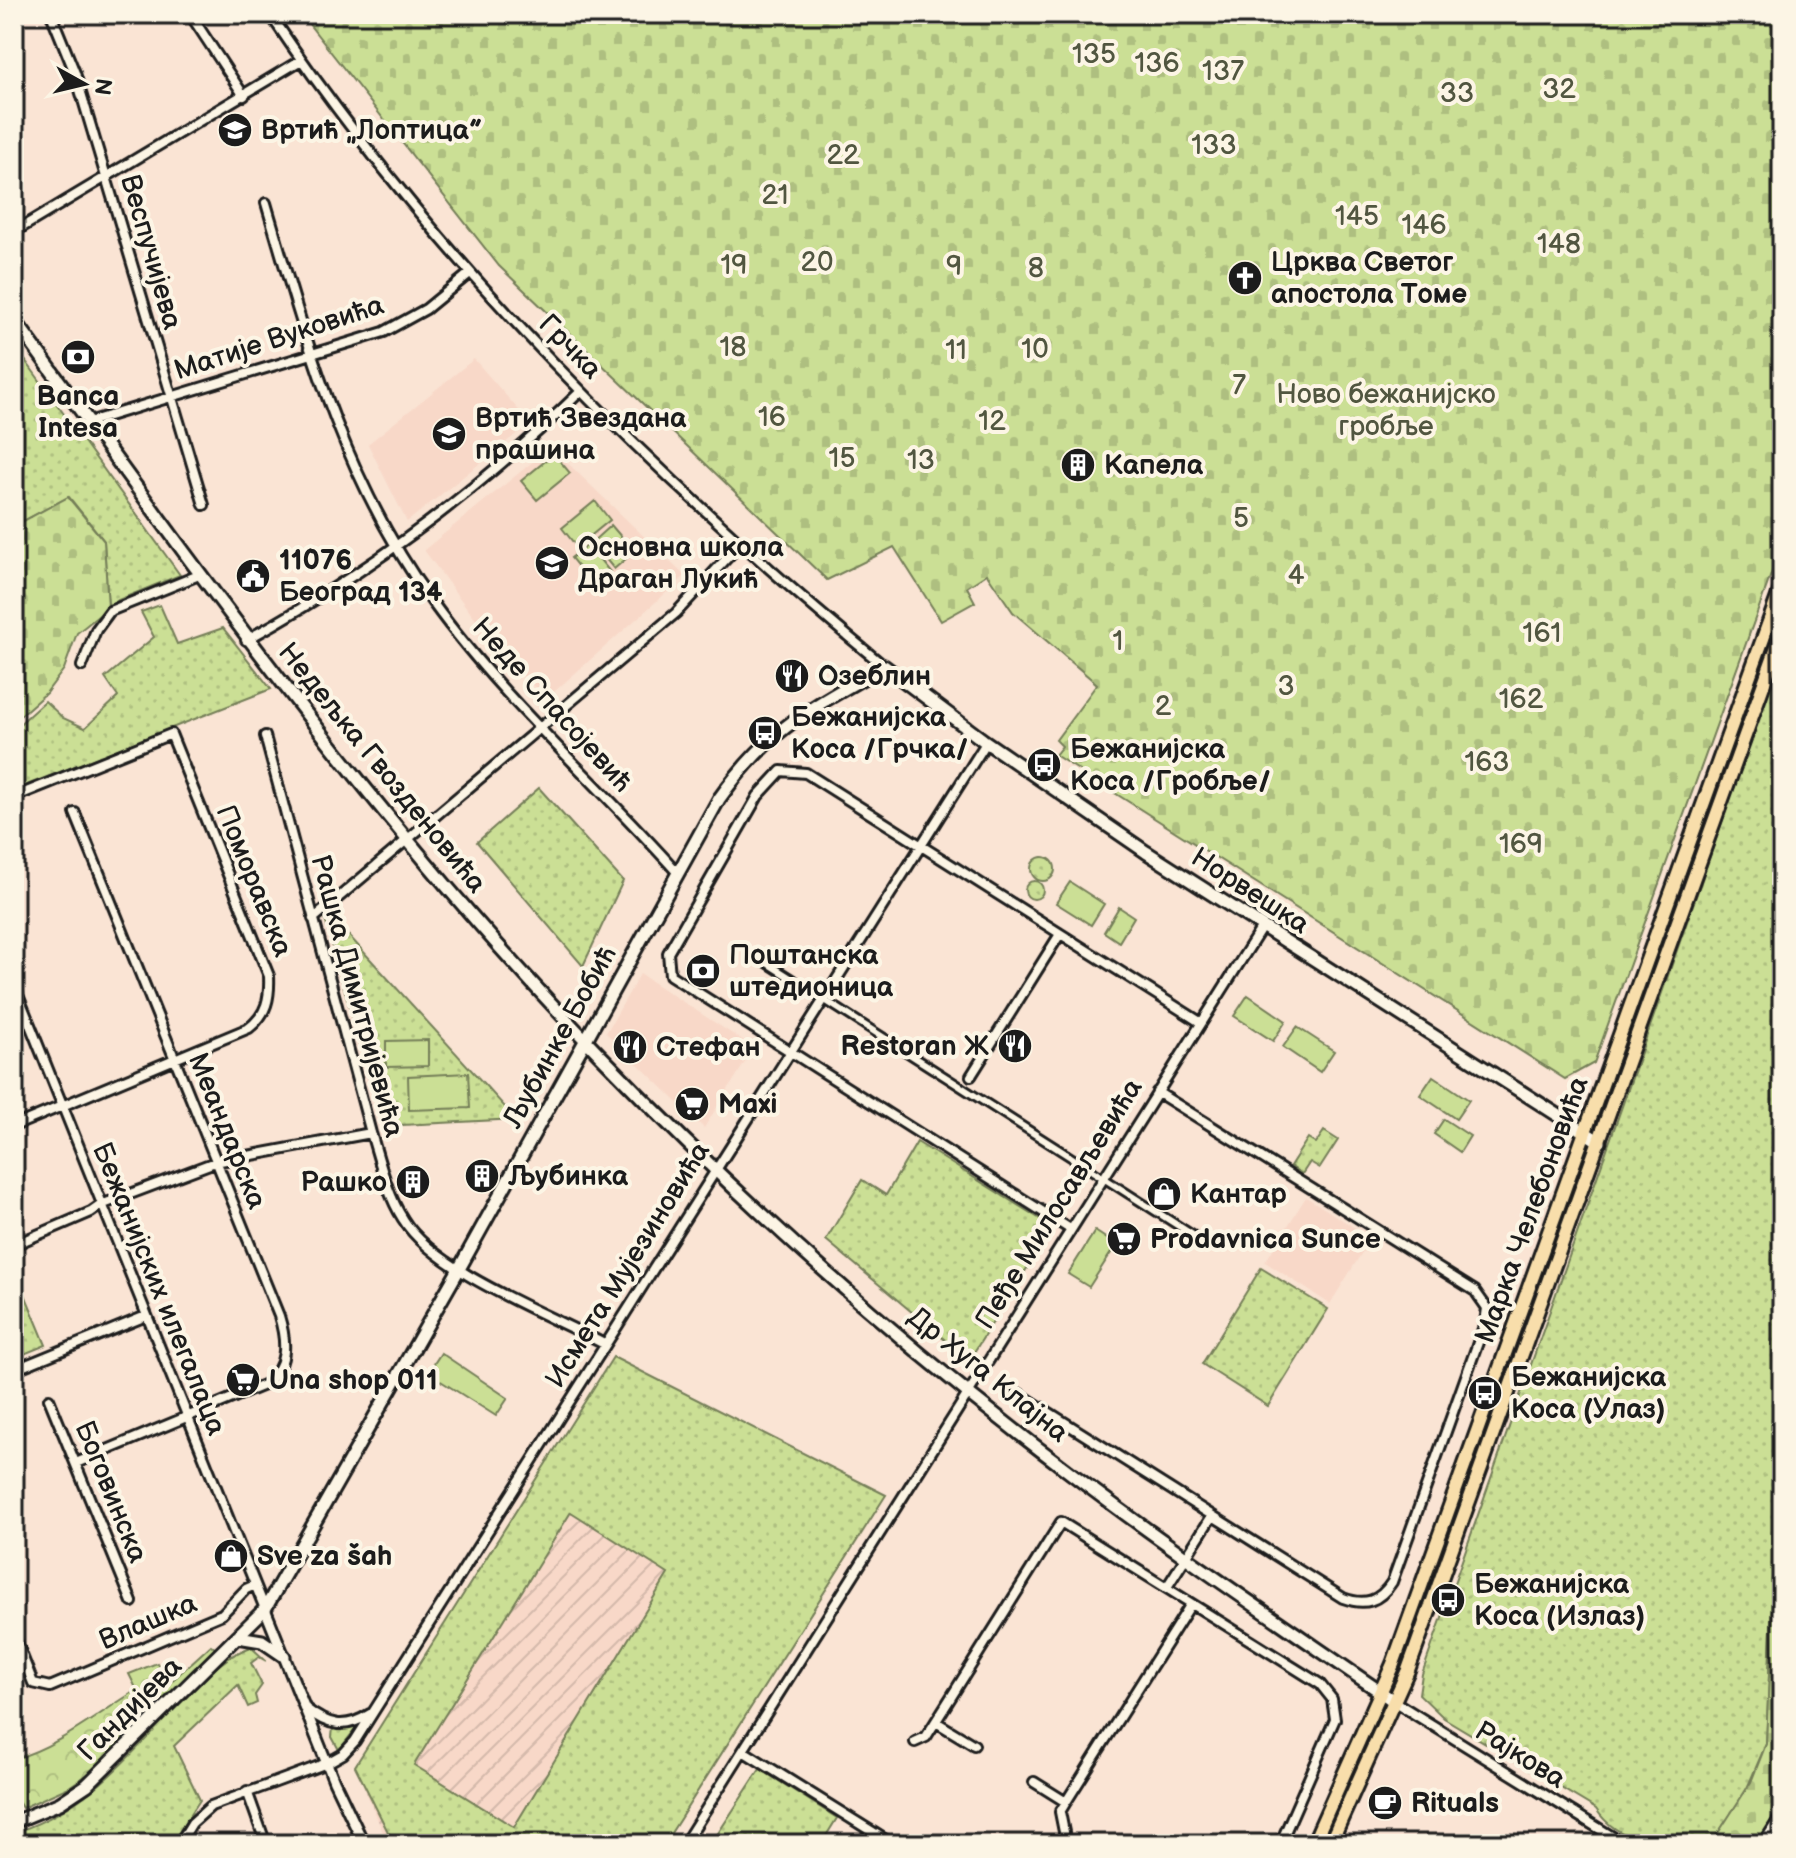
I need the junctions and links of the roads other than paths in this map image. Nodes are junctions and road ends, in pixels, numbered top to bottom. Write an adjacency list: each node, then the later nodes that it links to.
1 (51, 14): 6 (street, Веспучијева)
2 (190, 14): 5 (street)
3 (270, 14): 4 (street, Грчка)
4 (301, 60): 5 (street); 9 (street, Грчка)
5 (244, 96): 6 (street)
6 (106, 177): 8 (street); 13 (street, Веспучијева)
7 (266, 203): 11 (street, Неде Спасојевић)
8 (14, 232)
9 (470, 273): 11 (street, Матије Вуковића); 12 (street, Грчка)
10 (14, 319): 14 (main road, Недељка Гвозденовића)
11 (310, 355): 13 (street, Матије Вуковића); 17 (street, Неде Спасојевић)
12 (581, 391): 16 (street, Грчка); 17 (street)
13 (170, 396): 14 (street, Матије Вуковића); 15 (street, Веспучијева)
14 (89, 422): 18 (main road, Недељка Гвозденовића)
15 (204, 505)
16 (740, 544): 23 (street, Грчка); 24 (street)
17 (396, 547): 21 (street); 24 (street, Неде Спасојевић)
18 (199, 575): 21 (main road, Недељка Гвозденовића); 22 (street)
19 (1782, 586): 25 (main road, Марка Челебоновића)
20 (1782, 633): 27 (main road, Марка Челебоновића)
21 (246, 640): 31 (main road, Недељка Гвозденовића)
22 (82, 666)
23 (884, 666): 28 (main road, Норвешка); 33 (main road, Љубинке Бобић)
24 (540, 727): 31 (street); 33 (street, Неде Спасојевић)
25 (1730, 732): 27 (main road); 49 (main road, Марка Челебоновића)
26 (265, 736): 34 (street, Рашка Димитријевића)
27 (1744, 737): 50 (main road, Марка Челебоновића)
28 (986, 743): 32 (street, Исмета Мујезиновића); 35 (main road, Норвешка)
29 (14, 797): 43 (street, Поморавска)
30 (75, 813): 43 (street, Меандарска)
31 (406, 840): 34 (street); 41 (main road, Недељка Гвозденовића)
32 (919, 845): 36 (street); 39 (street, Исмета Мујезиновића); 42 (street)
33 (677, 872): 41 (main road, Љубинке Бобић)
34 (313, 919): 48 (street, Рашка Димитријевића)
35 (1262, 927): 40 (street, Пеђе Милосављевића); 49 (main road, Норвешка)
36 (1060, 934): 40 (street); 44 (street)
37 (756, 956): 39 (street)
38 (14, 985): 46 (street, Бежанијских илегалаца)
39 (823, 998): 42 (street, Исмета Мујезиновића); 53 (street)
40 (1200, 1022): 45 (street, Пеђе Милосављевића)
41 (586, 1040): 52 (main road, Др Хуга Клајна); 58 (main road, Љубинке Бобић)
42 (789, 1052): 52 (street, Исмета Мујезиновића); 55 (street)
43 (175, 1062): 46 (street, Поморавска); 51 (street, Меандарска)
44 (971, 1076)
45 (1157, 1092): 53 (street, Пеђе Милосављевића); 67 (street)
46 (61, 1107): 47 (street, Поморавска); 54 (street, Бежанијских илегалаца)
47 (14, 1126)
48 (371, 1133): 51 (street); 58 (street, Рашка Димитријевића)
49 (1586, 1134): 50 (main road, Норвешка); 77 (main road, Марка Челебоновића)
50 (1600, 1142): 78 (main road, Марка Челебоновића)
51 (215, 1162): 54 (street); 65 (street, Меандарска)
52 (715, 1169): 60 (street, Исмета Мујезиновића); 62 (main road, Др Хуга Клајна)
53 (1104, 1175): 55 (street, Пеђе Милосављевића); 57 (street)
54 (101, 1205): 56 (street); 59 (street, Бежанијских илегалаца)
55 (1070, 1229): 62 (street, Пеђе Милосављевића)
56 (14, 1245)
57 (1210, 1246)
58 (459, 1269): 60 (street, Рашка Димитријевића); 73 (main road, Љубинке Бобић)
59 (146, 1316): 61 (street); 65 (street, Бежанијских илегалаца)
60 (604, 1344): 80 (street, Исмета Мујезиновића)
61 (14, 1370)
62 (967, 1392): 68 (main road, Др Хуга Клајна); 84 (street, Пеђе Милосављевића)
63 (1018, 1393): 67 (street)
64 (49, 1399): 66 (street, Боговинска)
65 (187, 1416): 66 (street, Меандарска); 69 (street, Бежанијских илегалаца)
66 (76, 1463): 71 (street, Боговинска)
67 (1212, 1516): 68 (street)
68 (1186, 1558): 70 (street); 77 (main road, Др Хуга Клајна)
69 (255, 1585): 73 (street, Бежанијских илегалаца); 74 (street, Влашка)
70 (1167, 1587): 72 (street); 81 (street)
71 (132, 1602)
72 (1191, 1604): 88 (street); 97 (street)
73 (265, 1609): 75 (main road, Гандијева); 76 (street)
74 (14, 1635)
75 (238, 1637): 76 (main road); 90 (main road, Гандијева)
76 (284, 1656): 79 (street)
77 (1382, 1693): 78 (main road, Др Хуга Клајна); 98 (main road, Марка Челебоновића)
78 (1395, 1702): 99 (main road, Марка Челебоновића); 100 (street, Рајкова)
79 (305, 1708): 80 (street); 85 (street)
80 (374, 1711): 85 (street, Исмета Мујезиновића)
81 (936, 1722): 82 (street); 83 (street)
82 (915, 1742)
83 (974, 1745)
84 (743, 1751): 95 (street, Пеђе Милосављевића); 96 (street)
85 (327, 1763): 87 (street); 94 (street)
86 (1034, 1782): 88 (street)
87 (247, 1791): 92 (street); 93 (street)
88 (1066, 1802): 91 (street)
89 (1782, 1814): 101 (street)
90 (14, 1822)
91 (1064, 1832)
92 (179, 1844)
93 (266, 1844)
94 (364, 1844)
95 (684, 1844)
96 (892, 1844)
97 (1280, 1844)
98 (1313, 1844)
99 (1330, 1844)
100 (1624, 1844)
101 (1763, 1844)

